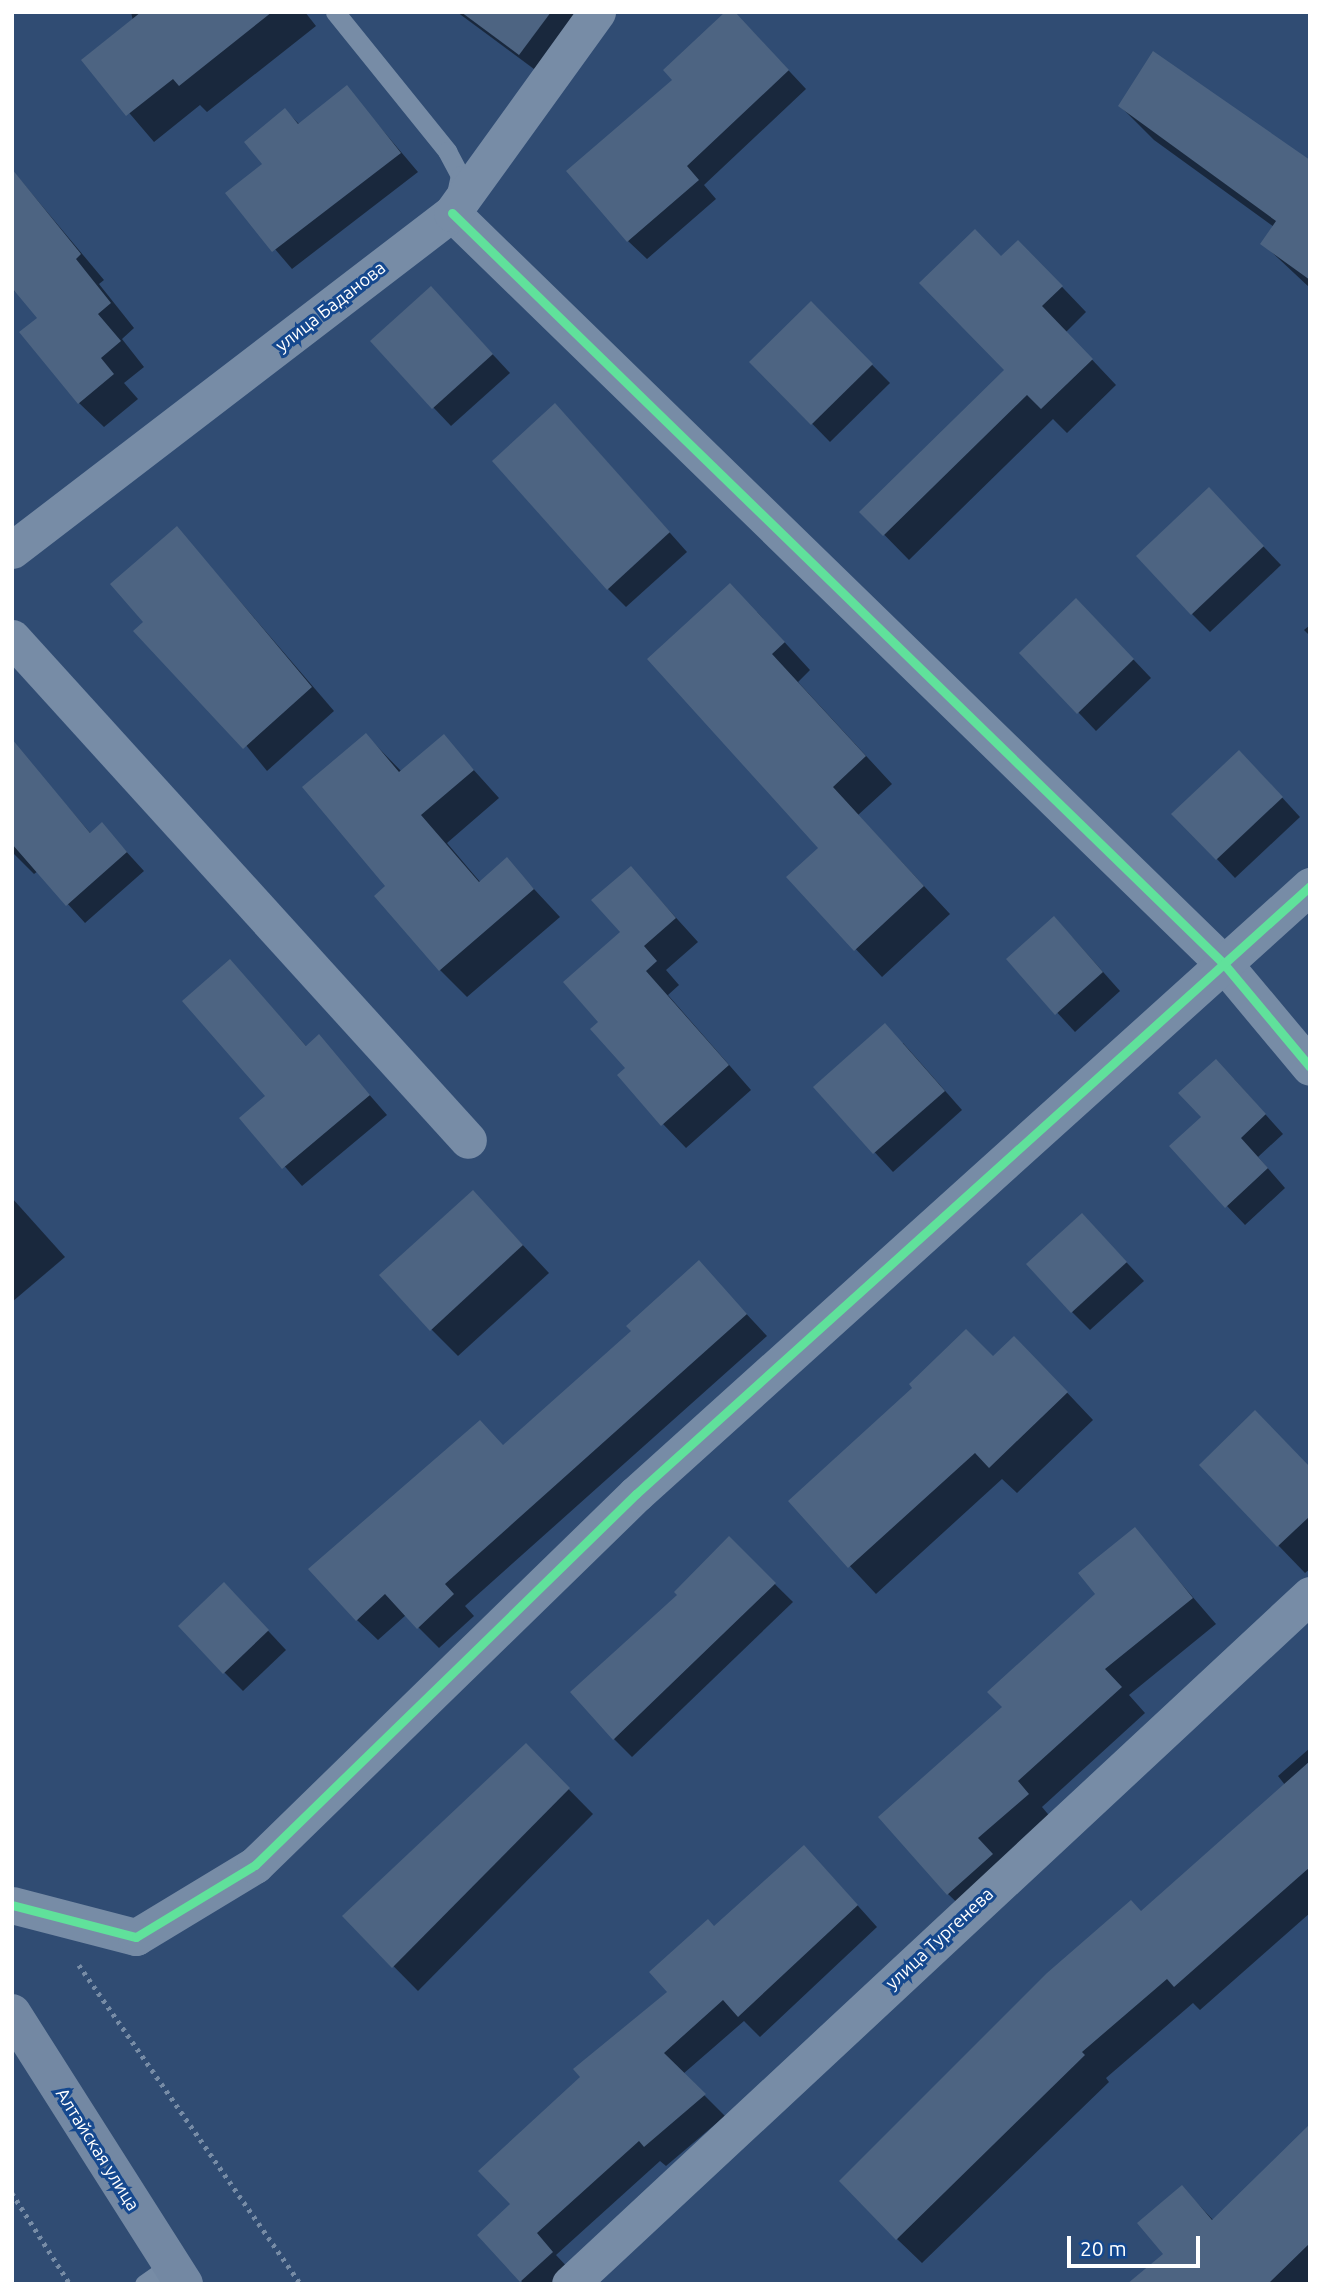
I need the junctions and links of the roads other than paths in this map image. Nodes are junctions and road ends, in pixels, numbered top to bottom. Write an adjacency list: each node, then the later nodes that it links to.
1 (335, 12): 3 (lane)
2 (597, 12): 3 (street, улица Баданова)
3 (452, 213): 4 (street, улица Баданова); 7 (street)
4 (12, 550)
5 (12, 638): 9 (street)
6 (1310, 886): 7 (street)
7 (1224, 964): 8 (street); 11 (street)
8 (1310, 1067)
9 (468, 1140)
10 (1310, 1595): 14 (street, улица Тургенева)
11 (29, 1910)
12 (12, 2013): 13 (main road, Алтайская улица)
13 (166, 2277)
14 (570, 2284)

